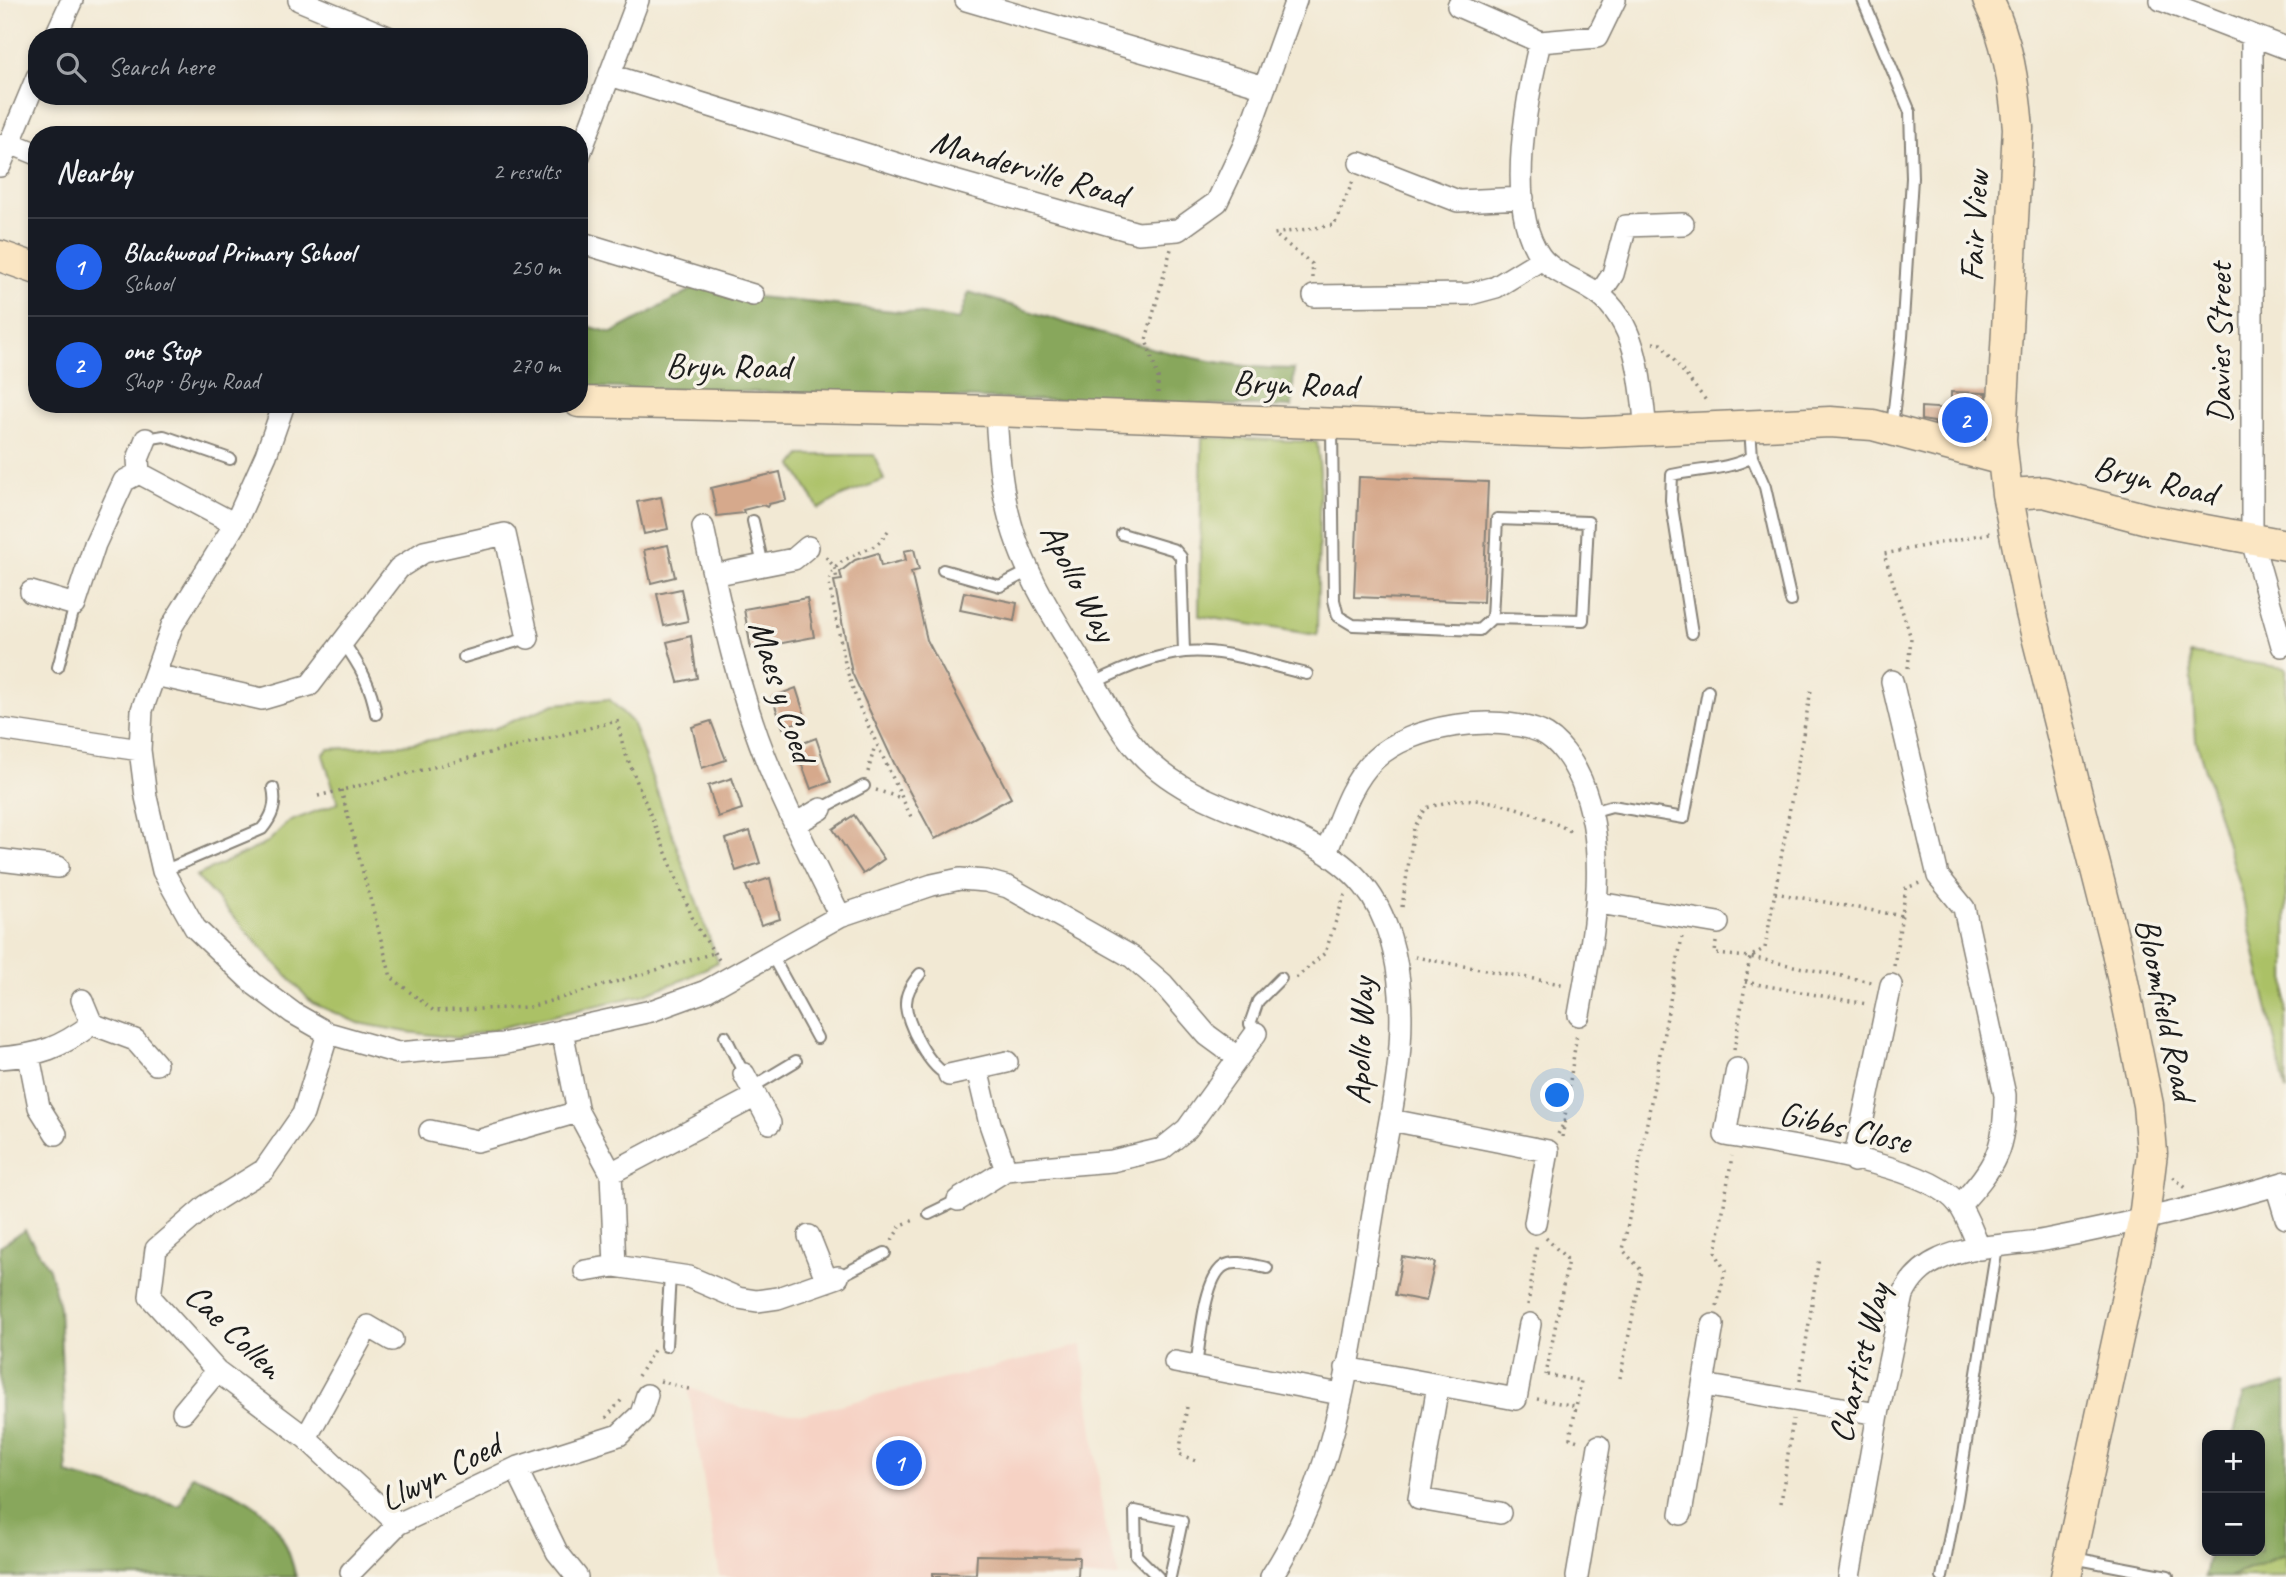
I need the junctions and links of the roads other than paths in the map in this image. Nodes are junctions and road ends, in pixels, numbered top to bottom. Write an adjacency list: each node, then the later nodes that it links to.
1 (72, 0): 11 (street)
2 (299, 0): 12 (street)
3 (638, 0): 16 (street)
4 (966, 0): 17 (street)
5 (1296, 0): 17 (street, Manderville Road)
6 (1615, 0): 14 (street)
7 (1863, 0): 38 (lane)
8 (1988, 0): 43 (street, Fair View)
9 (2161, 0): 13 (street)
10 (1458, 6): 14 (street)
11 (59, 28)
12 (366, 28)
13 (2252, 36): 15 (street); 50 (street, Davies Street)
14 (1540, 42): 24 (street)
15 (2286, 48)
16 (610, 75): 17 (street, Manderville Road); 19 (street)
17 (1265, 87)
18 (28, 97): 20 (street)
19 (588, 132)
20 (8, 142): 21 (street); 23 (street)
21 (28, 151)
22 (1360, 163): 24 (street)
23 (0, 166)
24 (1523, 198): 28 (street)
25 (1683, 225): 31 (street)
26 (588, 246): 30 (street)
27 (0, 256): 29 (street)
28 (1542, 259): 31 (street); 32 (street)
29 (28, 266)
30 (752, 295)
31 (1600, 295): 39 (street)
32 (1314, 296)
33 (588, 402): 34 (street, Bryn Road)
34 (996, 411): 36 (street, Bryn Road); 55 (street, Apollo Way)
35 (281, 413): 47 (street)
36 (1332, 424): 39 (street, Bryn Road); 60 (lane)
37 (1738, 426): 38 (street, Bryn Road); 39 (street, Bryn Road); 41 (lane)
38 (1892, 430): 43 (street, Bryn Road)
39 (1646, 431)
40 (146, 439): 42 (lane); 44 (street)
41 (1752, 457): 58 (lane); 61 (lane)
42 (230, 459)
43 (2003, 460): 45 (street, Bloomfield Road)
44 (139, 473): 47 (street); 59 (street)
45 (2007, 494): 50 (street, Bryn Road); 122 (street, Bloomfield Road)
46 (753, 521): 53 (lane)
47 (235, 524): 69 (street)
48 (703, 527): 56 (street, Maes y Coed)
49 (1122, 534): 65 (lane)
50 (2252, 541): 51 (street, Bryn Road); 64 (street, Davies Street)
51 (2286, 545)
52 (814, 549): 53 (street, Maes y Coed)
53 (763, 565): 56 (street, Maes y Coed)
54 (943, 570): 55 (lane)
55 (1029, 571): 71 (street, Apollo Way)
56 (713, 575): 80 (street, Maes y Coed)
57 (31, 592): 59 (street)
58 (1791, 601)
59 (75, 605): 67 (lane)
60 (1492, 618): 60 (lane)
61 (1692, 633)
62 (528, 638): 63 (street); 66 (lane)
63 (343, 642): 69 (street); 73 (lane)
64 (2282, 646)
65 (1184, 652): 68 (lane); 71 (lane)
66 (464, 657)
67 (58, 667)
68 (1307, 674)
69 (155, 675): 75 (street)
70 (1892, 681): 120 (street)
71 (1094, 683): 81 (street, Apollo Way)
72 (1708, 691): 79 (lane)
73 (376, 714)
74 (0, 729): 75 (street)
75 (140, 750): 84 (street)
76 (864, 786): 78 (lane)
77 (273, 788): 84 (lane)
78 (821, 809): 80 (street, Maes y Coed)
79 (1591, 812): 81 (street); 85 (street)
80 (795, 824): 86 (street, Maes y Coed)
81 (1326, 853): 111 (street, Apollo Way)
82 (0, 860): 83 (street)
83 (58, 867)
84 (163, 871): 96 (street)
85 (1599, 902): 87 (street); 93 (street)
86 (840, 916): 88 (street); 101 (street)
87 (1718, 923)
88 (771, 954): 95 (street); 99 (lane)
89 (920, 974): 108 (lane)
90 (1278, 981): 97 (lane)
91 (1891, 985): 115 (street)
92 (82, 1000): 94 (street)
93 (1579, 1015)
94 (92, 1024): 100 (street); 105 (street)
95 (562, 1030): 96 (street); 110 (street)
96 (328, 1033): 139 (street, Cae Collen)
97 (1256, 1033): 101 (street)
98 (725, 1037): 109 (lane)
99 (817, 1038)
100 (29, 1056): 102 (street); 114 (street)
101 (1237, 1057): 116 (street)
102 (0, 1058)
103 (796, 1061): 109 (lane)
104 (1007, 1062): 106 (street)
105 (156, 1064)
106 (977, 1069): 108 (street); 116 (street)
107 (1737, 1069): 115 (street, Gibbs Close)
108 (948, 1075)
109 (751, 1086): 112 (street); 117 (street)
110 (578, 1112): 113 (street); 117 (street)
111 (1391, 1119): 124 (street); 138 (street, Apollo Way)
112 (770, 1123)
113 (430, 1131)
114 (56, 1134)
115 (1854, 1161): 120 (street, Gibbs Close)
116 (1006, 1170): 119 (street)
117 (611, 1173): 128 (street)
118 (2281, 1184): 122 (street, Chartist Way); 123 (street)
119 (958, 1200): 121 (lane)
120 (1960, 1205): 126 (street, Gibbs Close)
121 (929, 1214)
122 (2144, 1218): 126 (street, Chartist Way); 152 (street, Bloomfield Road)
123 (2286, 1218)
124 (1541, 1224)
125 (809, 1236): 132 (street)
126 (1988, 1248): 145 (street, Chartist Way); 161 (lane)
127 (885, 1253): 132 (lane)
128 (615, 1266): 130 (street); 131 (street)
129 (1267, 1268): 137 (lane)
130 (585, 1271)
131 (670, 1273): 132 (street); 136 (lane)
132 (833, 1279)
133 (1530, 1324): 140 (street)
134 (1713, 1325): 141 (street)
135 (392, 1340): 146 (street)
136 (666, 1346)
137 (1185, 1364): 142 (street)
138 (1346, 1368): 140 (street); 142 (street, Apollo Way)
139 (217, 1371): 144 (street); 146 (street, Cae Collen)
140 (1438, 1385): 149 (street)
141 (1703, 1385): 145 (street); 150 (street)
142 (1340, 1394): 158 (street, Apollo Way)
143 (647, 1395): 148 (street, Llwyn Coed)
144 (183, 1412)
145 (1878, 1414): 160 (street, Chartist Way)
146 (306, 1438): 151 (street, Cae Collen)
147 (1599, 1447): 159 (street)
148 (516, 1468): 151 (street, Llwyn Coed); 155 (street)
149 (1500, 1513)
150 (1681, 1514)
151 (398, 1524): 153 (street, Llwyn Coed)
152 (2068, 1567): 154 (lane)
153 (357, 1571)
154 (2168, 1576)
155 (577, 1577)
156 (1158, 1577): 157 (lane)
157 (1170, 1577)
158 (1271, 1577)
159 (1577, 1577)
160 (1849, 1577)
161 (1942, 1577)

